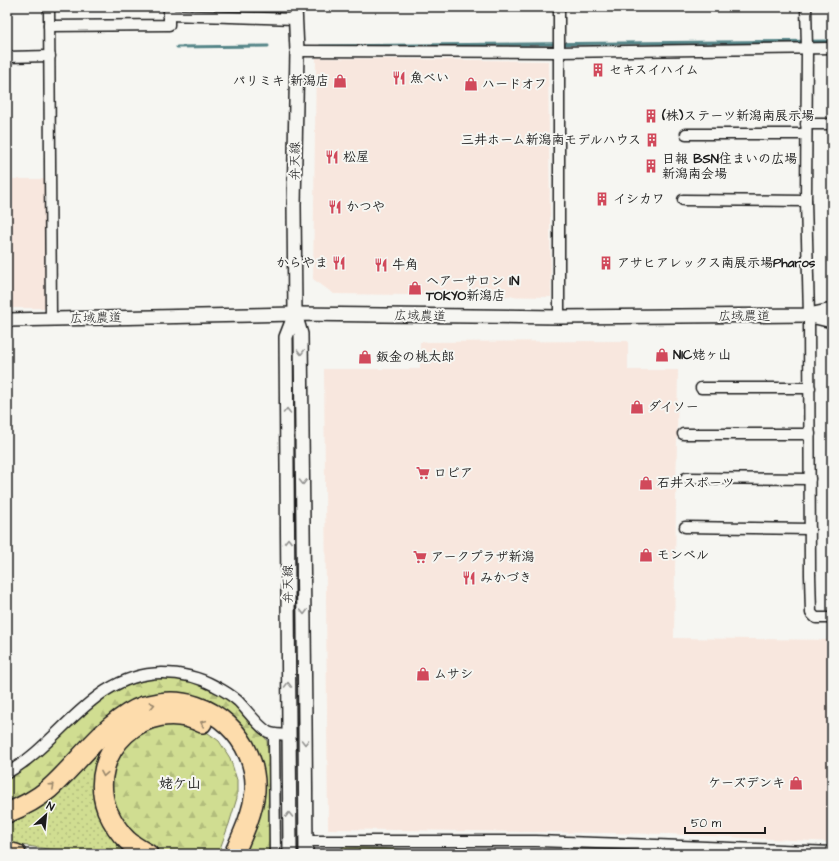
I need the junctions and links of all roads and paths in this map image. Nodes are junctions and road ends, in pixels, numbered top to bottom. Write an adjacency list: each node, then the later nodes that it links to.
1 (49, 7): 6 (street)
2 (559, 7): 8 (street)
3 (806, 7): 7 (street)
4 (169, 11): 5 (street); 6 (street)
5 (295, 13): 10 (street, 弁天線)
6 (49, 26): 12 (street)
7 (807, 43): 8 (street); 9 (street); 14 (street)
8 (559, 46): 10 (street); 21 (street)
9 (832, 48)
10 (297, 51): 19 (street, 弁天線)
11 (7, 56): 12 (street)
12 (50, 56): 22 (street)
13 (832, 124): 14 (street)
14 (806, 129): 15 (street); 17 (street)
15 (686, 134)
16 (683, 200): 17 (street)
17 (806, 201): 20 (street)
18 (832, 310): 20 (street, 広域農道)
19 (295, 314): 21 (street, 広域農道); 22 (street, 広域農道); 35 (street, 弁天線, one-way to 19); 38 (street, 弁天線, one-way to 38)
20 (809, 316): 21 (street, 広域農道); 24 (street); 26 (street)
21 (558, 317)
22 (51, 319): 23 (street, 広域農道)
23 (7, 320)
24 (832, 321)
25 (701, 388): 26 (street)
26 (810, 388): 28 (street)
27 (684, 434): 28 (street)
28 (810, 434): 30 (street)
29 (686, 478): 30 (street)
30 (810, 478): 32 (street)
31 (685, 527): 32 (street)
32 (810, 529): 33 (street)
33 (832, 618)
34 (274, 734): 35 (street); 36 (street); 45 (street)
35 (288, 735): 46 (street, 弁天線, one-way to 35)
36 (7, 773)
37 (7, 813): 44 (highway, one-way to 44)
38 (306, 848): 40 (street)
39 (7, 852): 41 (highway)
40 (832, 852)
41 (16, 854)
42 (148, 854): 43 (highway, one-way to 42)
43 (220, 854)
44 (234, 854)
45 (275, 854)
46 (290, 854)

